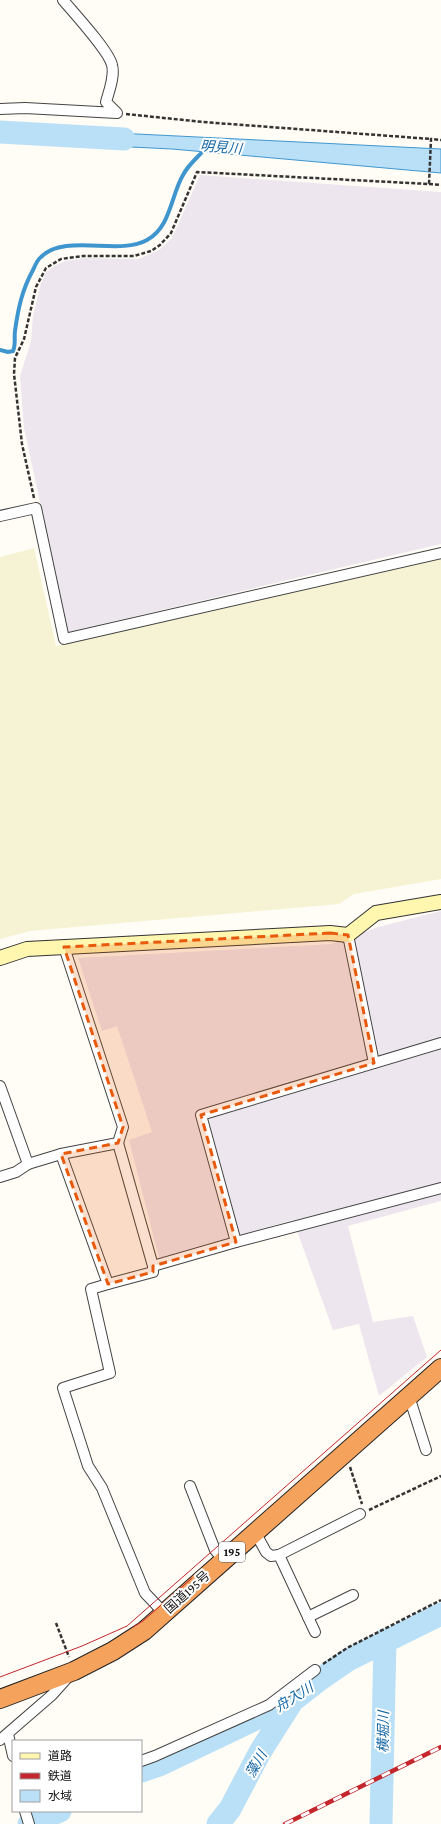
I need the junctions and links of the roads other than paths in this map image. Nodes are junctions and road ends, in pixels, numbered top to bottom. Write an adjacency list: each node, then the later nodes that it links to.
1 (63, 0): 2 (street)
2 (0, 109)
3 (0, 516): 4 (street)
4 (441, 553)
5 (441, 902): 6 (street)
6 (348, 935): 7 (street); 10 (street)
7 (64, 947): 8 (street); 12 (street)
8 (0, 958)
9 (441, 1043): 10 (street)
10 (374, 1063): 17 (street)
11 (0, 1086): 14 (street)
12 (118, 1143): 13 (street); 18 (street)
13 (61, 1154): 14 (street); 19 (street)
14 (28, 1164): 15 (street)
15 (0, 1177)
16 (441, 1188): 17 (street)
17 (236, 1242): 18 (street)
18 (153, 1266): 19 (street)
19 (108, 1284): 29 (street)
20 (441, 1368): 21 (highway, 国道195号 / 195)
21 (409, 1396): 22 (street); 25 (highway, 国道195号 / 195)
22 (426, 1450)
23 (190, 1486): 27 (street)
24 (362, 1513): 26 (street)
25 (255, 1532): 26 (street); 27 (highway, 国道195号 / 195)
26 (279, 1555): 30 (street)
27 (223, 1560): 29 (highway, 国道195号 / 195)
28 (353, 1595): 30 (street)
29 (164, 1613): 32 (highway, 国道195号 / 195)
30 (308, 1617): 31 (street)
31 (315, 1632)
32 (74, 1670): 34 (highway, 国道195号 / 195); 35 (street)
33 (315, 1670): 37 (street)
34 (0, 1699)
35 (4, 1737): 36 (street)
36 (12, 1754)
37 (142, 1761)

